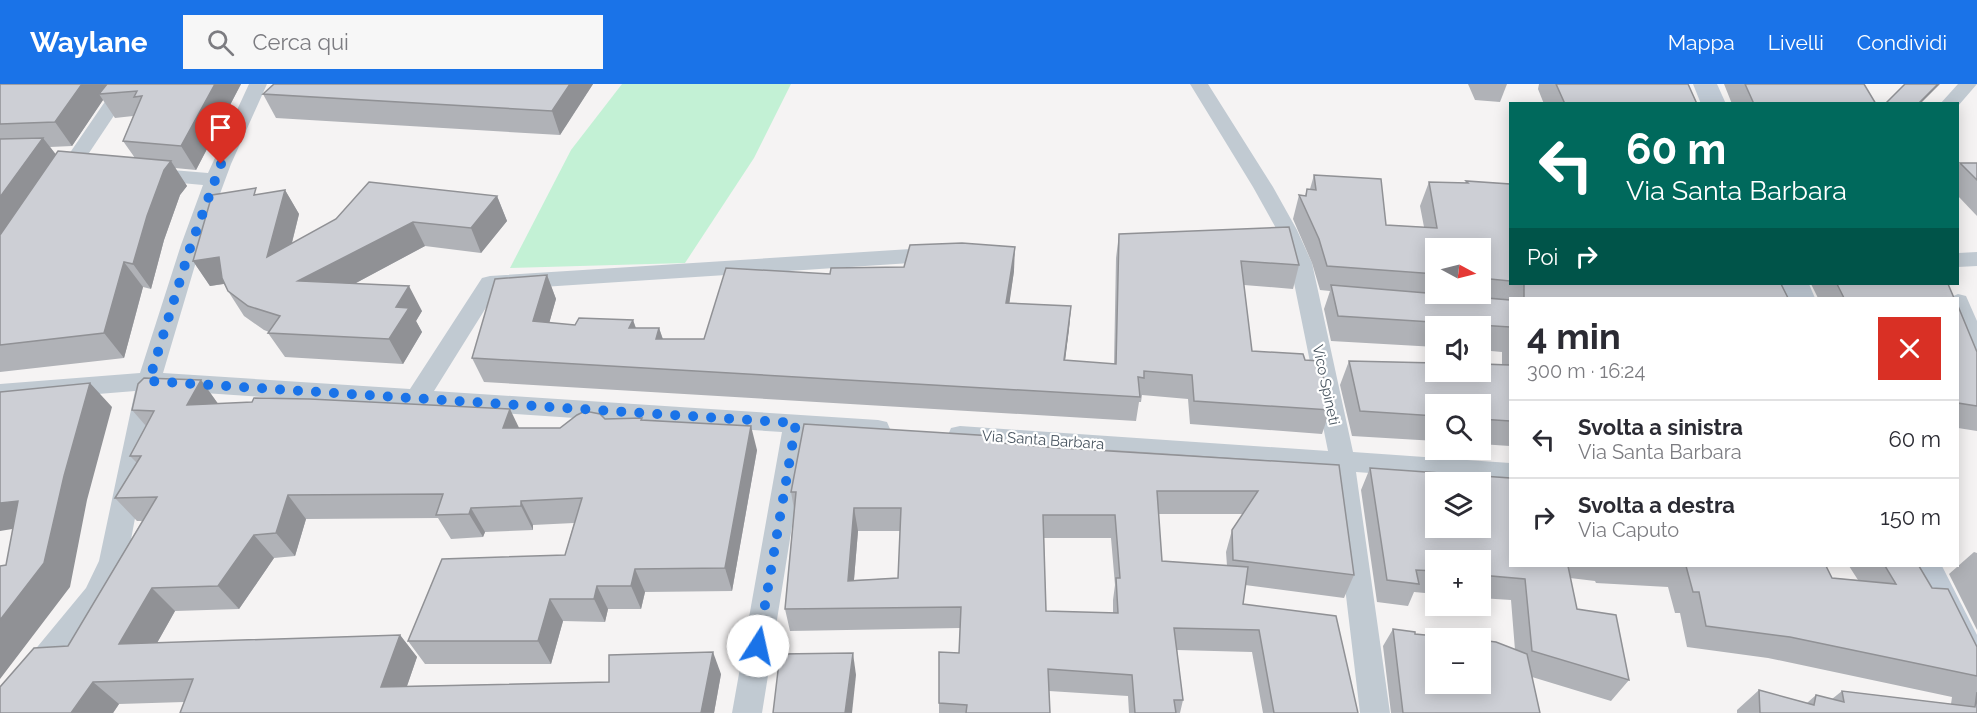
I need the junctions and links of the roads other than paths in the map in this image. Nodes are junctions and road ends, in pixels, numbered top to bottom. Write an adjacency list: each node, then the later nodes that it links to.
1 (126, 84): 8 (street)
2 (258, 84): 11 (street)
3 (1199, 84): 24 (street, Vico Spineti)
4 (1705, 84): 6 (main road)
5 (1968, 84): 7 (street)
6 (1713, 102)
7 (1951, 102)
8 (70, 158): 9 (street); 12 (street)
9 (93, 169)
10 (126, 172): 11 (street)
11 (215, 180): 18 (street)
12 (52, 195)
13 (926, 255): 20 (street)
14 (1959, 260): 15 (street)
15 (1977, 260)
16 (1959, 305): 17 (street)
17 (1977, 350)
18 (149, 381): 19 (street); 20 (street); 28 (street)
19 (0, 393)
20 (418, 397): 21 (street)
21 (796, 423): 22 (street); 29 (street)
22 (903, 431)
23 (938, 433): 24 (street, Via Santa Barbara)
24 (1342, 460): 25 (street, Via Santa Barbara); 30 (street, Vico Spineti)
25 (1509, 473)
26 (1923, 567): 27 (main road)
27 (1977, 676)
28 (2, 713)
29 (747, 713)
30 (1375, 713)

